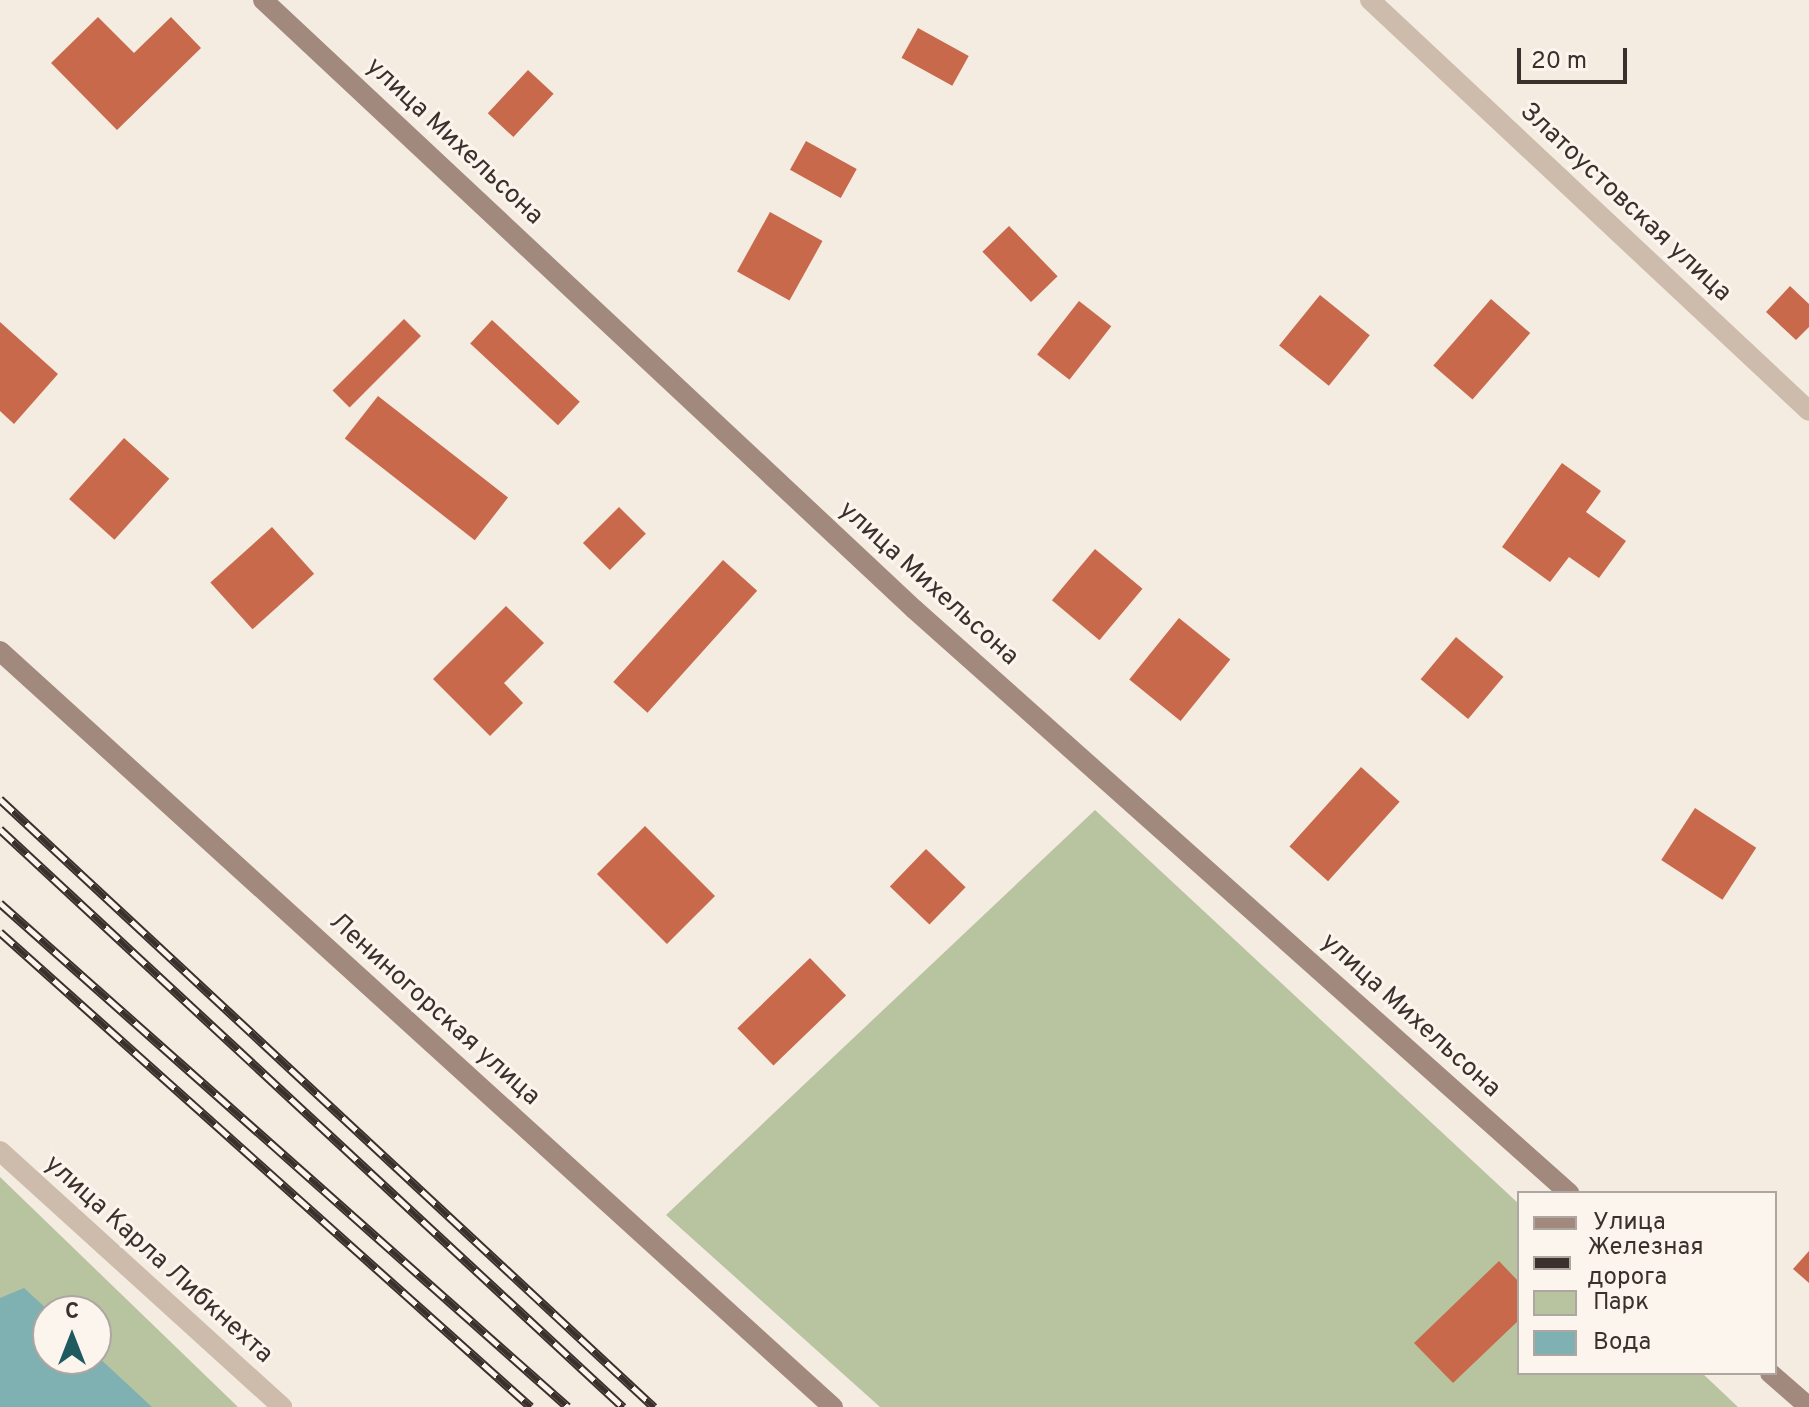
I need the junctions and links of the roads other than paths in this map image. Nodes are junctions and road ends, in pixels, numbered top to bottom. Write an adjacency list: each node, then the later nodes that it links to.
1 (263, 0): 6 (street, улица Михельсона)
2 (1370, 0): 3 (street, Златоустовская улица)
3 (1809, 411)
4 (0, 651): 9 (street, Лениногорская улица)
5 (0, 1151): 8 (street, улица Карла Либкнехта)
6 (1567, 1191)
7 (1772, 1375): 10 (street)
8 (282, 1407)
9 (833, 1407)
10 (1809, 1407)

